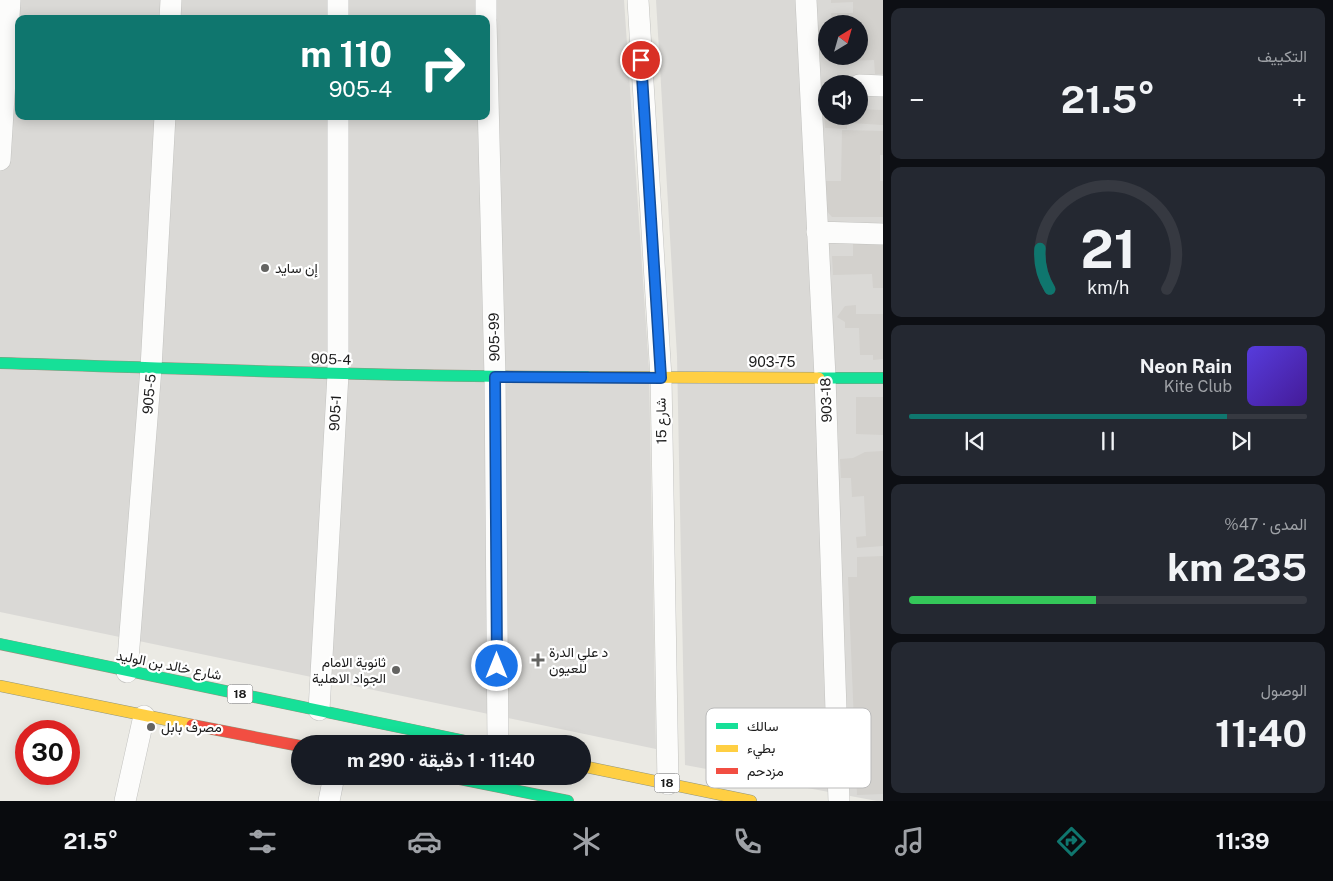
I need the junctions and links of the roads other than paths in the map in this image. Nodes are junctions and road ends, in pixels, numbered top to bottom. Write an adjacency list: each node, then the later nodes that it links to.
1 (10, 0): 13 (street)
2 (171, 0): 7 (street)
3 (338, 0): 8 (street)
4 (486, 0): 9 (street, 905-99)
5 (638, 0): 25 (street, شارع 15)
6 (806, 0): 10 (street, 903-18)
7 (170, 15)
8 (338, 15)
9 (486, 15)
10 (818, 84): 18 (street, 903-18)
11 (868, 86): 12 (street)
12 (883, 86)
13 (2, 102): 17 (street)
14 (165, 120): 21 (street, 905-5)
15 (338, 120): 22 (street, 905-1)
16 (489, 120): 23 (street, 905-99)
17 (0, 160)
18 (817, 232): 19 (street); 24 (street, 903-18)
19 (883, 234)
20 (0, 363): 21 (main road, 905-4)
21 (151, 368): 22 (main road, 905-4); 28 (street, 905-5)
22 (338, 374): 23 (main road, 905-4); 31 (street, 905-1)
23 (495, 377): 25 (main road, 905-4); 34 (street, 905-99)
24 (825, 377): 25 (main road, 903-75); 26 (main road, 903-75); 30 (street, 903-18)
25 (661, 378): 37 (street, شارع 15)
26 (883, 378)
27 (0, 644): 28 (main road, شارع خالد بن الوليد / 18)
28 (126, 672): 31 (main road, شارع خالد بن الوليد / 18)
29 (0, 686): 32 (main road)
30 (836, 708)
31 (319, 710): 33 (main road, شارع خالد بن الوليد / 18)
32 (144, 716): 35 (main road); 42 (street)
33 (437, 735)
34 (498, 735)
35 (291, 744)
36 (591, 768): 37 (main road, 18)
37 (668, 784): 45 (main road, 18)
38 (332, 785): 43 (street)
39 (475, 785): 41 (main road)
40 (839, 788): 46 (street, 903-18)
41 (511, 796): 44 (main road)
42 (125, 801)
43 (329, 801)
44 (568, 801)
45 (750, 801)
46 (839, 801)

